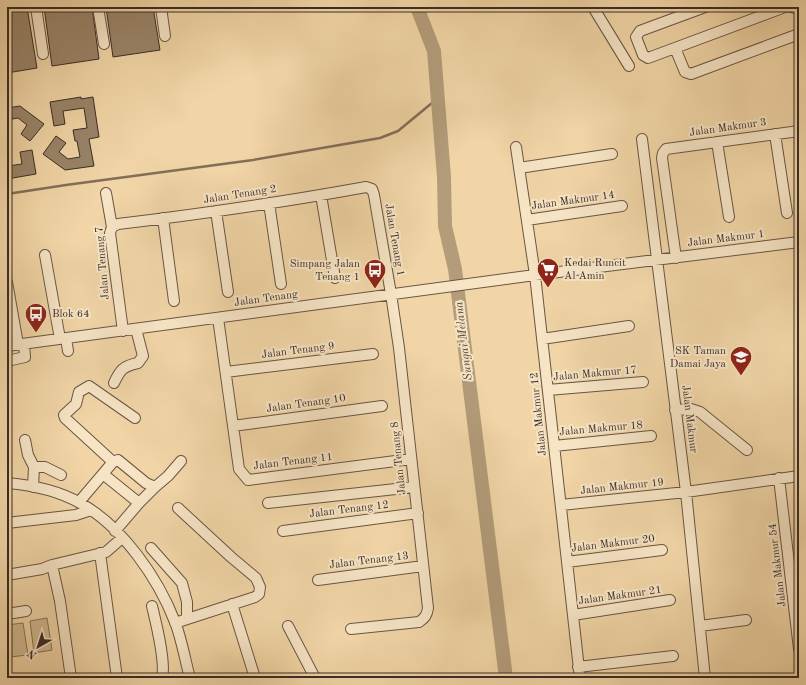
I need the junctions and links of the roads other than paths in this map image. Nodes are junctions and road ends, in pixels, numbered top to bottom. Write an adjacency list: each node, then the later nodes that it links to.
1 (36, 7): 13 (street)
2 (98, 7): 11 (street)
3 (161, 7): 10 (street)
4 (593, 7): 14 (street)
5 (785, 7): 12 (street)
6 (791, 7): 8 (street)
7 (700, 8): 12 (street)
8 (799, 9)
9 (799, 34): 12 (street)
10 (165, 36)
11 (104, 44)
12 (675, 48)
13 (43, 54)
14 (629, 66)
15 (799, 131): 16 (street, Jalan Makmur 3)
16 (775, 134): 18 (street, Jalan Makmur 3); 28 (street)
17 (642, 139): 36 (street, Jalan Makmur)
18 (717, 142): 29 (street); 35 (street, Jalan Makmur 3)
19 (516, 147): 21 (street, Jalan Makmur 12)
20 (612, 154): 21 (street)
21 (519, 168): 31 (street, Jalan Makmur 12)
22 (372, 189): 24 (street, Jalan Tenang 2); 43 (street, Jalan Tenang 1)
23 (106, 193): 32 (street, Jalan Tenang 7)
24 (321, 195): 25 (street, Jalan Tenang 2); 38 (street)
25 (269, 203): 27 (street, Jalan Tenang 2); 40 (street)
26 (622, 206): 31 (street, Jalan Makmur 14)
27 (216, 211): 30 (street, Jalan Tenang 2); 42 (street)
28 (788, 213)
29 (729, 217)
30 (164, 218): 32 (street, Jalan Tenang 2); 44 (street)
31 (527, 220): 37 (street, Jalan Makmur 12)
32 (112, 227): 48 (street, Jalan Tenang 7)
33 (799, 242): 35 (street, Jalan Makmur 1)
34 (45, 255): 49 (street)
35 (676, 258): 36 (street, Jalan Makmur 1)
36 (657, 260): 37 (street, Jalan Makmur 1); 61 (street, Jalan Makmur)
37 (532, 276): 43 (street, Jalan Tenang); 50 (street, Jalan Makmur 12)
38 (335, 278)
39 (7, 282): 41 (street)
40 (281, 284)
41 (7, 285): 51 (street)
42 (228, 292)
43 (396, 294): 45 (street, Jalan Tenang); 68 (street, Jalan Tenang 8)
44 (174, 302)
45 (218, 318): 47 (street, Jalan Tenang); 56 (street, Jalan Tenang 11)
46 (630, 326): 50 (street)
47 (136, 329): 48 (street, Jalan Tenang); 58 (street)
48 (122, 330): 49 (street, Jalan Tenang)
49 (63, 339): 51 (street, Jalan Tenang); 53 (street)
50 (542, 339): 59 (street, Jalan Makmur 12)
51 (21, 344): 52 (street, Jalan Tenang); 55 (street)
52 (7, 346)
53 (68, 351)
54 (373, 354): 56 (street, Jalan Tenang 9)
55 (7, 361)
56 (226, 372): 63 (street, Jalan Tenang 11)
57 (643, 382): 59 (street, Jalan Makmur 17)
58 (114, 383)
59 (548, 390): 66 (street, Jalan Makmur 12)
60 (382, 406): 63 (street, Jalan Tenang 10)
61 (676, 410): 67 (street); 80 (street, Jalan Makmur)
62 (135, 418): 70 (street)
63 (234, 426): 68 (street, Jalan Tenang 11)
64 (651, 436): 66 (street, Jalan Makmur 18)
65 (25, 440): 71 (street)
66 (554, 446): 84 (street, Jalan Makmur 12)
67 (747, 450)
68 (411, 458): 79 (street, Jalan Tenang 8)
69 (181, 461): 78 (street)
70 (113, 462): 72 (street); 78 (street)
71 (34, 467): 73 (street); 77 (street)
72 (103, 474): 81 (street); 83 (street)
73 (61, 475)
74 (799, 476): 75 (street, Jalan Makmur 19)
75 (779, 478): 80 (street, Jalan Makmur 19); 98 (street, Jalan Makmur 54)
76 (7, 483): 77 (street)
77 (33, 487): 81 (street)
78 (155, 487): 83 (street)
79 (414, 487): 82 (street); 87 (street, Jalan Tenang 8)
80 (686, 492): 84 (street, Jalan Makmur 19); 110 (street, Jalan Makmur)
81 (79, 502): 86 (street)
82 (268, 502)
83 (139, 503): 90 (street)
84 (561, 505): 94 (street, Jalan Makmur 12)
85 (178, 508): 101 (street)
86 (92, 510): 88 (street); 90 (street)
87 (418, 513): 89 (street, Jalan Tenang 12); 96 (street, Jalan Tenang 8)
88 (7, 523)
89 (284, 530)
90 (119, 534): 93 (street); 108 (street)
91 (151, 548): 106 (street)
92 (662, 550): 94 (street, Jalan Makmur 20)
93 (100, 553): 95 (street); 116 (street)
94 (567, 562): 105 (street, Jalan Makmur 12)
95 (52, 565): 97 (street); 115 (street)
96 (423, 566): 99 (street, Jalan Tenang 13); 111 (street, Jalan Tenang 8)
97 (7, 575)
98 (795, 579): 112 (street, Jalan Makmur 54)
99 (318, 580)
100 (670, 600): 105 (street, Jalan Makmur 21)
101 (232, 604): 106 (street); 119 (street)
102 (152, 606): 117 (street)
103 (26, 611): 104 (street)
104 (7, 614)
105 (573, 615): 114 (street, Jalan Makmur 12)
106 (187, 618): 108 (street)
107 (746, 620): 110 (street)
108 (175, 623): 118 (street)
109 (288, 626): 120 (street)
110 (700, 626): 122 (street, Jalan Makmur)
111 (351, 629)
112 (799, 649)
113 (673, 656): 114 (street)
114 (578, 667): 121 (street, Jalan Makmur 12)
115 (71, 678)
116 (117, 678)
117 (162, 678)
118 (190, 678)
119 (255, 678)
120 (315, 678)
121 (580, 678)
122 (705, 678)

